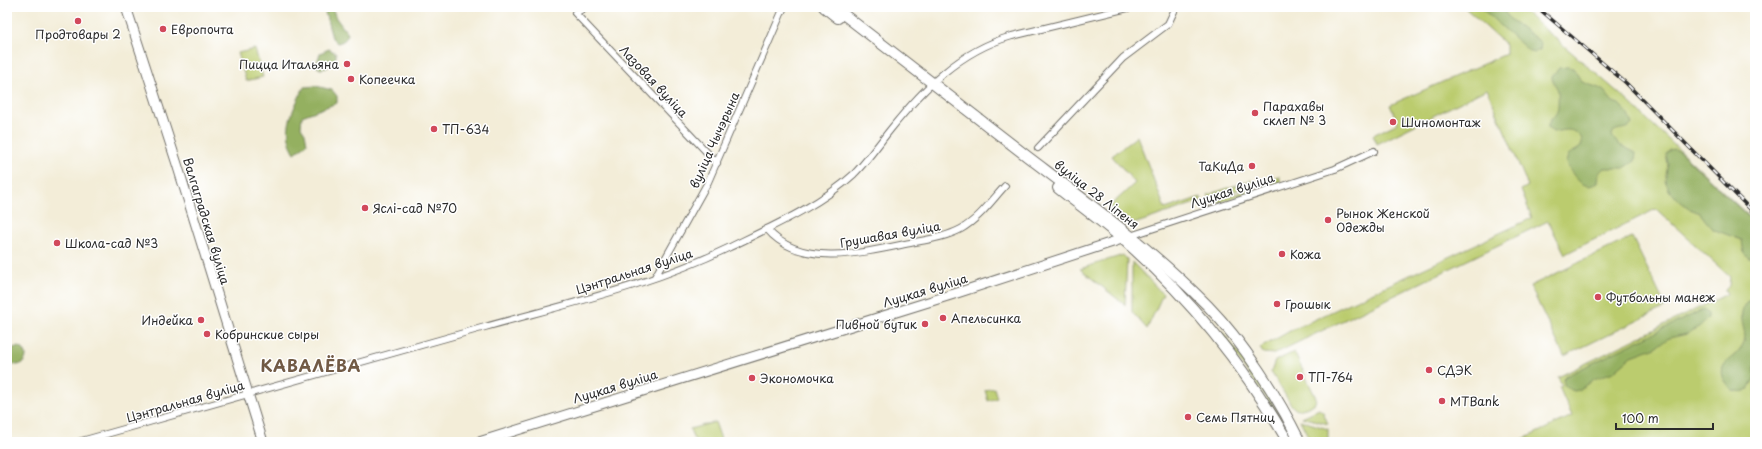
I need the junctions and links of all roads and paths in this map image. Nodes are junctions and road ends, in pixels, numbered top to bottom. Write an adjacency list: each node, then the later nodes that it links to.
1 (126, 7): 18 (main road, Валгаградская вуліца)
2 (586, 7): 11 (street, Лазовая вуліца)
3 (784, 7): 11 (street, вуліца Чычэрына)
4 (824, 7): 8 (main road, вуліца 28 Ліпеня)
5 (834, 7): 8 (main road, вуліца 28 Ліпеня)
6 (1132, 7): 8 (street, Цэнтральная вуліца)
7 (1176, 7): 9 (street)
8 (930, 85): 13 (street, Цэнтральная вуліца); 14 (main road, вуліца 28 Ліпеня)
9 (1038, 148)
10 (1374, 151): 14 (street, Луцкая вуліца)
11 (717, 163): 15 (street, вуліца Чычэрына)
12 (1005, 186): 13 (street, Грушавая вуліца)
13 (766, 229): 15 (street, Цэнтральная вуліца)
14 (1126, 238): 16 (main road, вуліца 28 Ліпеня); 17 (main road, вуліца 28 Ліпеня); 21 (main road, Луцкая вуліца)
15 (654, 277): 18 (street, Цэнтральная вуліца)
16 (1221, 322): 17 (main road); 23 (main road, вуліца 28 Ліпеня)
17 (1210, 329): 22 (main road, вуліца 28 Ліпеня)
18 (248, 394): 19 (street, Цэнтральная вуліца); 20 (main road, Валгаградская вуліца)
19 (78, 442)
20 (263, 442)
21 (479, 442)
22 (1288, 442)
23 (1300, 442)

